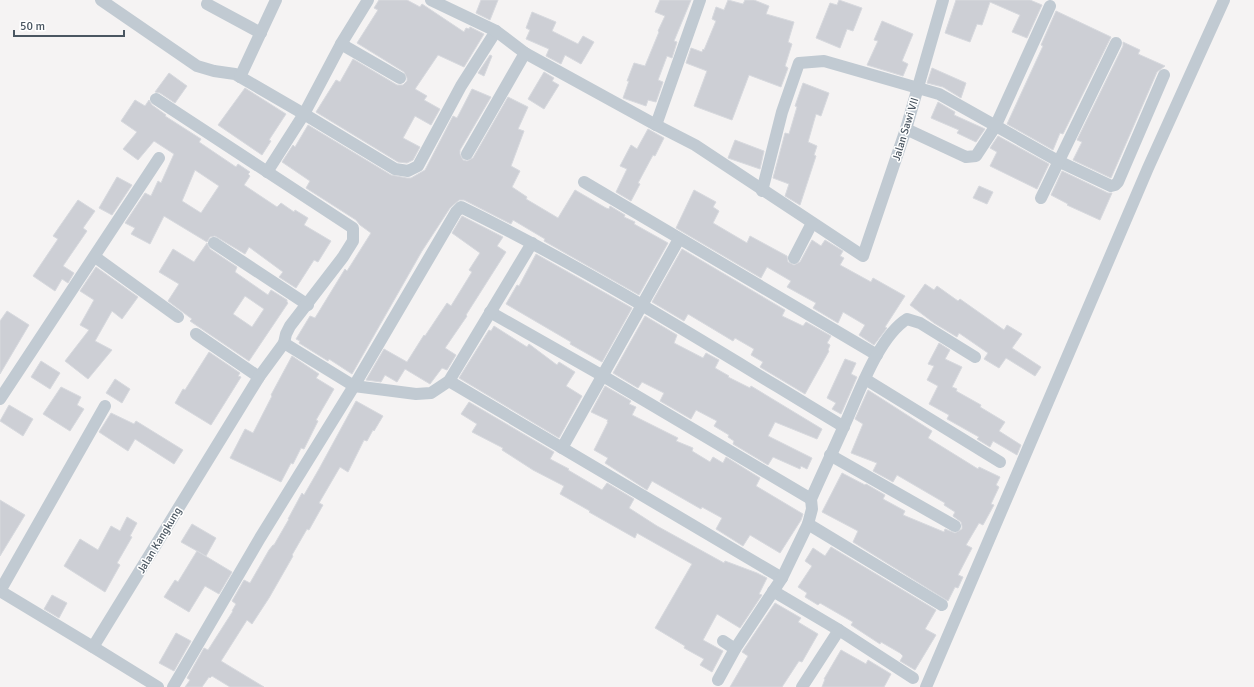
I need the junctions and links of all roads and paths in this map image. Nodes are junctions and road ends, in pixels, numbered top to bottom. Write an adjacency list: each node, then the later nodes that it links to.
1 (101, 0): 16 (street)
2 (276, 0): 11 (street)
3 (368, 0): 13 (street)
4 (431, 0): 10 (street)
5 (700, 0): 21 (street)
6 (943, 0): 18 (street, Jalan Sawi VII)
7 (1224, 0): 72 (street)
8 (207, 4): 11 (street)
9 (1050, 6): 22 (street)
10 (496, 31): 14 (street); 20 (street)
11 (261, 33): 16 (street)
12 (1116, 43): 26 (street)
13 (341, 44): 17 (street); 20 (street)
14 (525, 53): 21 (street); 24 (street)
15 (1164, 75): 26 (street)
16 (240, 77): 20 (street)
17 (400, 78)
18 (917, 88): 22 (street); 23 (street, Jalan Sawi VII); 29 (street)
19 (156, 99): 27 (street)
20 (304, 114): 27 (street)
21 (656, 125): 29 (street)
22 (995, 126): 23 (street); 26 (street)
23 (906, 129): 31 (street, Jalan Sawi VII)
24 (467, 154)
25 (159, 158): 35 (street)
26 (1058, 161): 30 (street)
27 (267, 172): 37 (street, Jalan Kangkung)
28 (584, 182): 32 (street)
29 (762, 191): 31 (street)
30 (1042, 198)
31 (812, 223): 36 (street)
32 (679, 239): 38 (street); 43 (street)
33 (214, 243): 37 (street)
34 (532, 243): 38 (street); 39 (street); 49 (street)
35 (95, 257): 40 (street); 50 (street)
36 (794, 258)
37 (308, 305): 42 (street, Jalan Kangkung)
38 (642, 306): 45 (street); 52 (street)
39 (490, 312): 45 (street); 48 (street)
40 (178, 317)
41 (196, 334): 46 (street)
42 (284, 343): 46 (street, Jalan Kangkung); 49 (street)
43 (877, 355): 44 (street); 47 (street)
44 (975, 357)
45 (603, 376): 53 (street); 56 (street)
46 (258, 377): 65 (street, Jalan Kangkung)
47 (865, 379): 52 (street); 55 (street)
48 (449, 381): 49 (street); 53 (street)
49 (354, 386): 70 (street)
50 (0, 399)
51 (105, 406): 60 (street)
52 (844, 427): 54 (street)
53 (562, 448): 59 (street)
54 (830, 455): 56 (street); 58 (street)
55 (1000, 462)
56 (811, 499): 57 (street)
57 (808, 524): 59 (street); 62 (street)
58 (955, 526)
59 (782, 578): 61 (street)
60 (0, 591): 65 (street)
61 (773, 591): 63 (street); 66 (street)
62 (942, 605)
63 (839, 630): 67 (street); 71 (street)
64 (723, 641): 66 (street)
65 (94, 647): 69 (street)
66 (735, 648): 68 (street)
67 (912, 678)
68 (718, 680)
69 (158, 687)
70 (172, 687)
71 (802, 687)
72 (926, 687)

